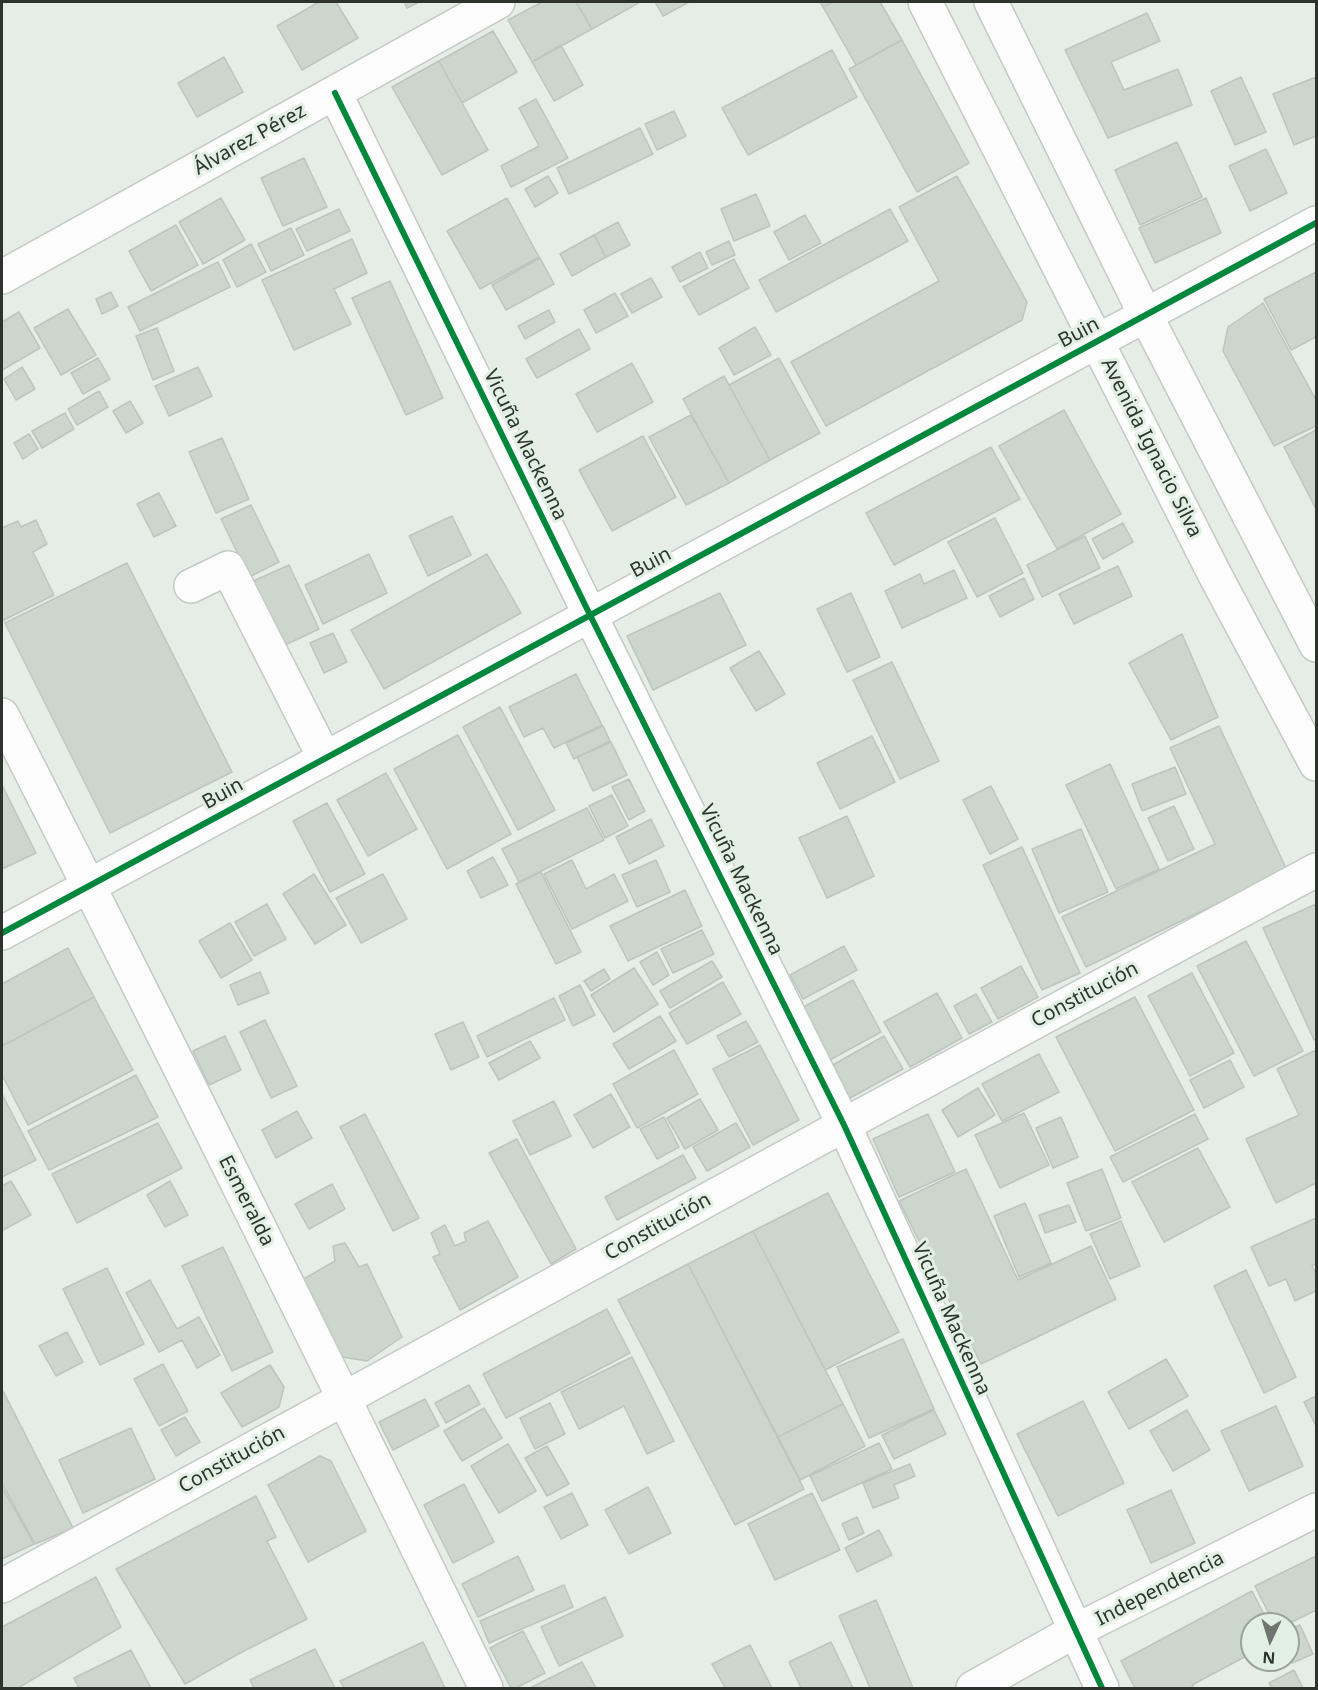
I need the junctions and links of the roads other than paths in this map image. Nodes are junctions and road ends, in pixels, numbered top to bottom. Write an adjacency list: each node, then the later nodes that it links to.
1 (498, 2): 4 (street, Álvarez Pérez)
2 (925, 2): 8 (street, Avenida Ignacio Silva)
3 (991, 2): 7 (street)
4 (335, 93): 6 (street, Álvarez Pérez); 10 (street, Vicuña Mackenna)
5 (1317, 223): 7 (street, Buin)
6 (2, 277)
7 (1146, 316): 8 (street, Buin); 11 (street)
8 (1098, 342): 10 (street, Buin); 14 (street, Avenida Ignacio Silva)
9 (191, 586): 13 (street)
10 (590, 615): 13 (street, Buin); 18 (street, Vicuña Mackenna)
11 (1317, 645)
12 (2, 716): 16 (street, Esmeralda)
13 (324, 757): 16 (street, Buin)
14 (1317, 764)
15 (1317, 870): 18 (street, Constitución)
16 (89, 886): 17 (street, Buin); 19 (street, Esmeralda)
17 (2, 933)
18 (844, 1125): 19 (street, Constitución); 22 (street, Vicuña Mackenna)
19 (345, 1399): 21 (street, Constitución); 23 (street, Esmeralda)
20 (1317, 1510): 22 (street, Independencia)
21 (2, 1586)
22 (1075, 1631): 24 (street, Independencia); 25 (street, Vicuña Mackenna)
23 (486, 1689)
24 (973, 1689)
25 (1102, 1689)

